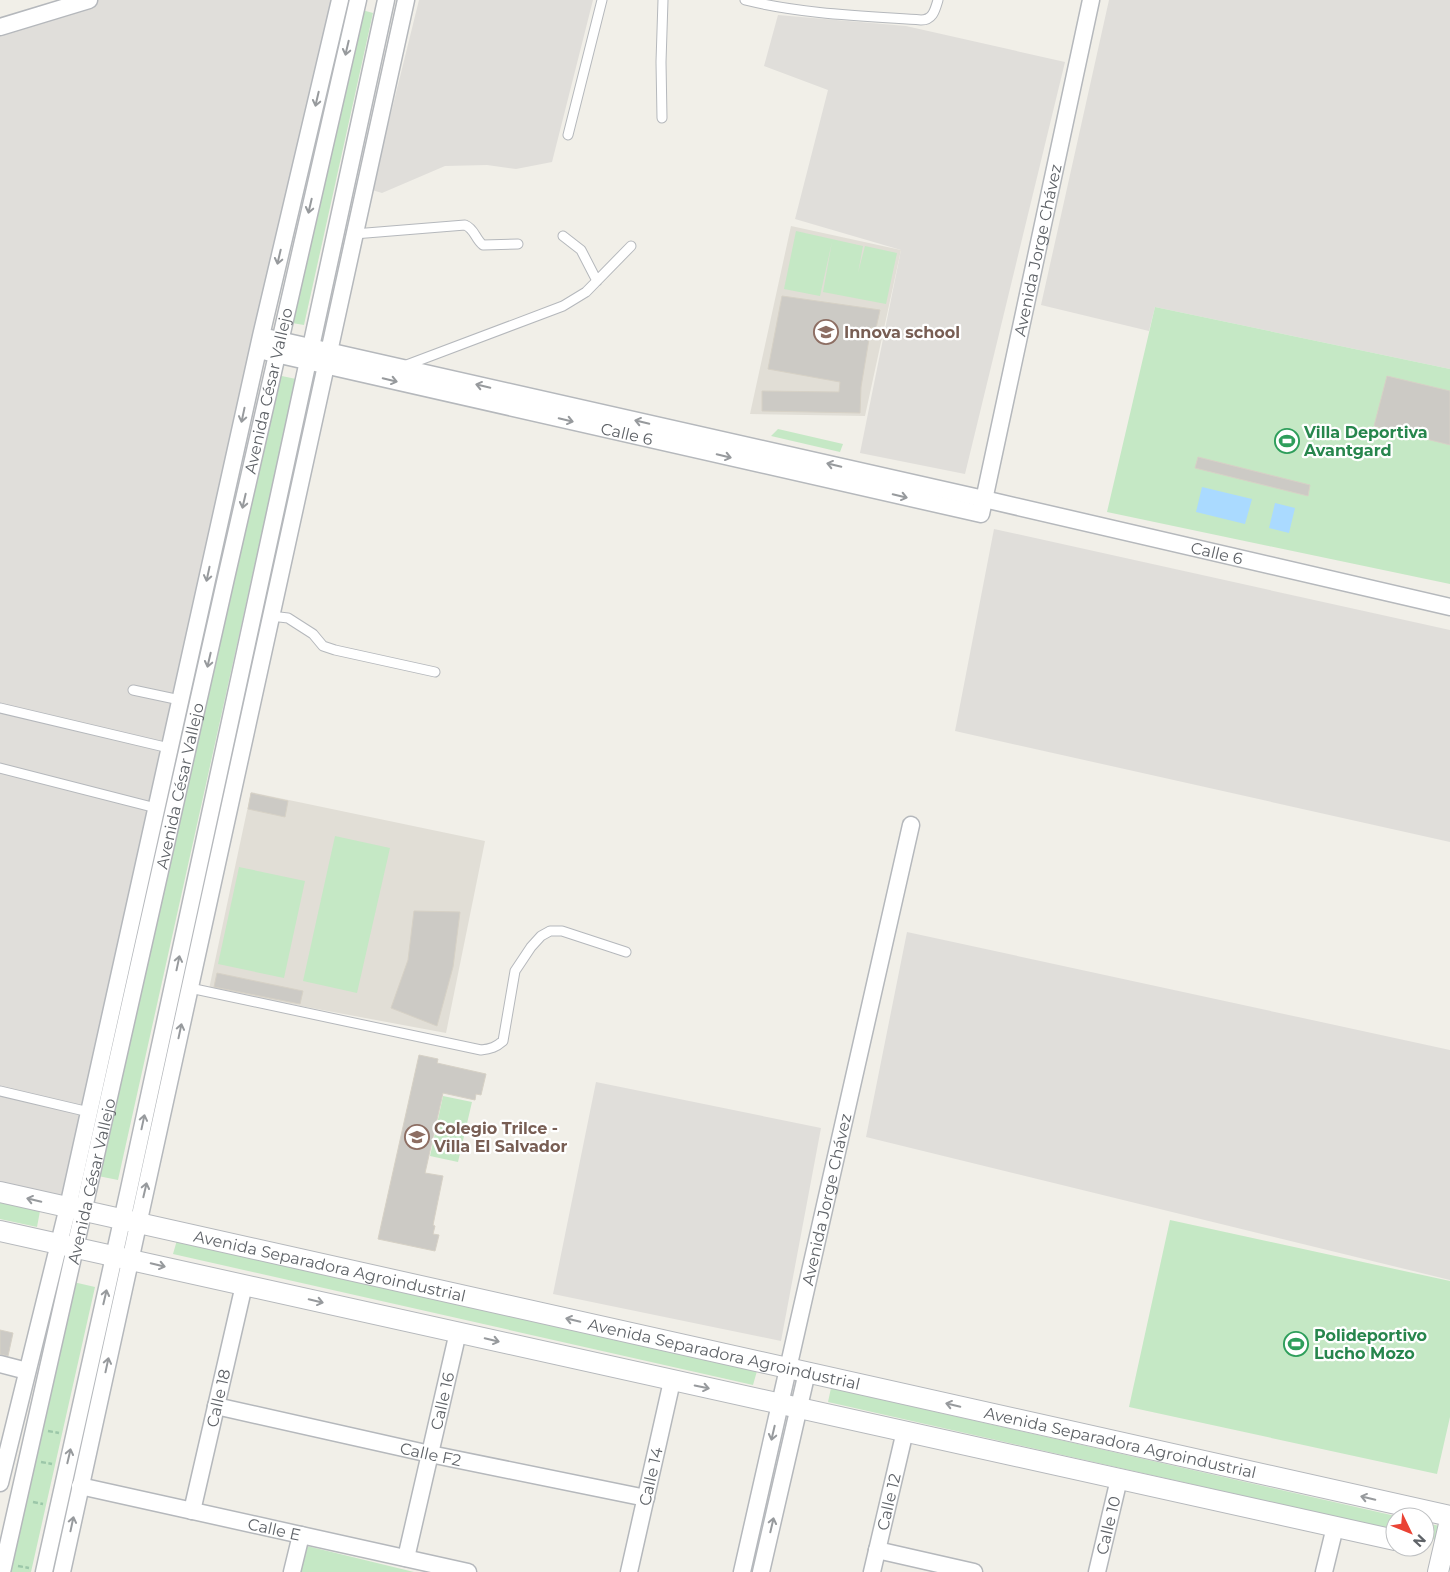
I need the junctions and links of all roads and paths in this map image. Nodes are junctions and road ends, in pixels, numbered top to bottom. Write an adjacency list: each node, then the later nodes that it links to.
1 (89, 0): 11 (street)
2 (340, 0): 19 (street, Avenida César Vallejo, one-way to 19)
3 (358, 0): 20 (street, Avenida César Vallejo, one-way to 20)
4 (386, 0): 21 (street, Avenida César Vallejo)
5 (406, 0): 14 (street, Avenida César Vallejo)
6 (602, 0): 13 (lane)
7 (663, 0): 12 (lane)
8 (745, 0): 9 (lane)
9 (938, 0)
10 (1091, 0): 26 (street, Avenida Jorge Chávez)
11 (0, 28)
12 (662, 118)
13 (568, 135)
14 (354, 234): 16 (lane); 22 (street, Avenida César Vallejo)
15 (563, 236): 18 (lane)
16 (518, 244)
17 (631, 246): 18 (lane)
18 (597, 281): 23 (lane)
19 (259, 343): 20 (street, Calle 6); 31 (street, Avenida César Vallejo, one-way to 31)
20 (278, 347): 21 (street, Calle 6); 42 (street, Avenida César Vallejo, one-way to 42)
21 (310, 354): 22 (street, Calle 6); 43 (street, Avenida César Vallejo, one-way to 21)
22 (326, 358): 24 (street, Calle 6); 28 (street, Avenida César Vallejo)
23 (401, 367): 24 (street, Calle 6); 25 (street, Calle 6)
24 (370, 368): 25 (street, Calle 6, one-way to 25)
25 (423, 380): 26 (street, Calle 6)
26 (984, 499): 27 (street, Calle 6)
27 (1450, 607)
28 (271, 616): 29 (lane); 38 (street, Avenida César Vallejo)
29 (434, 672)
30 (133, 690): 31 (lane)
31 (180, 700): 33 (street, Avenida César Vallejo)
32 (0, 708): 33 (lane)
33 (169, 748): 35 (street, Avenida César Vallejo)
34 (0, 768): 35 (lane)
35 (156, 808): 40 (street, Avenida César Vallejo)
36 (911, 825): 50 (street, Avenida Jorge Chávez)
37 (626, 952): 38 (lane)
38 (190, 988): 43 (street, Avenida César Vallejo, one-way to 38)
39 (0, 1091): 40 (lane)
40 (89, 1112): 42 (street, Avenida César Vallejo)
41 (0, 1192): 42 (street, Avenida Separadora Agroindustrial, one-way to 41)
42 (77, 1209): 43 (street, Avenida Separadora Agroindustrial); 45 (street, Avenida César Vallejo)
43 (130, 1221): 46 (street, Avenida César Vallejo); 50 (street, Avenida Separadora Agroindustrial, one-way to 43)
44 (0, 1230): 45 (street)
45 (68, 1246): 46 (street); 51 (street, Avenida César Vallejo); 70 (street, Avenida César Vallejo)
46 (122, 1257): 47 (street, one-way to 47); 59 (street, Avenida César Vallejo, one-way to 46); 71 (street, Avenida César Vallejo, one-way to 46)
47 (244, 1285): 48 (street, one-way to 48); 53 (street, Calle 18)
48 (458, 1332): 52 (street, one-way to 52); 56 (street, Calle 16)
49 (0, 1364): 51 (street)
50 (798, 1370): 54 (street, Avenida Jorge Chávez); 62 (street, Avenida Separadora Agroindustrial, one-way to 50)
51 (28, 1371): 58 (street, Avenida César Vallejo)
52 (672, 1381): 54 (street, one-way to 54); 60 (street, Calle 14)
53 (216, 1406): 56 (street, Calle F2); 61 (street, Calle 18)
54 (789, 1406): 55 (street); 76 (street, Avenida Jorge Chávez, one-way to 76); 77 (street, Avenida Jorge Chávez, one-way to 54)
55 (905, 1431): 57 (street); 67 (street, Calle 12)
56 (430, 1454): 60 (street, Calle F2); 69 (street, Calle 16)
57 (1119, 1479): 64 (street); 80 (street, Calle 10)
58 (0, 1483)
59 (80, 1486): 61 (street, Calle E); 72 (street, Avenida César Vallejo, one-way to 59)
60 (646, 1498): 75 (street, Calle 14)
61 (192, 1511): 65 (street, Calle E)
62 (1450, 1516)
63 (1450, 1520): 68 (street)
64 (1334, 1527): 66 (street); 81 (street)
65 (301, 1535): 69 (street, Calle E); 73 (street)
66 (1385, 1538)
67 (877, 1550): 78 (street, Calle 12); 79 (street)
68 (1439, 1550): 82 (street)
69 (406, 1558): 74 (street, Calle E)
70 (2, 1572)
71 (44, 1572)
72 (62, 1572)
73 (292, 1572)
74 (468, 1572)
75 (629, 1572)
76 (742, 1572)
77 (761, 1572)
78 (872, 1572)
79 (974, 1572)
80 (1097, 1572)
81 (1324, 1572)
82 (1438, 1572)

